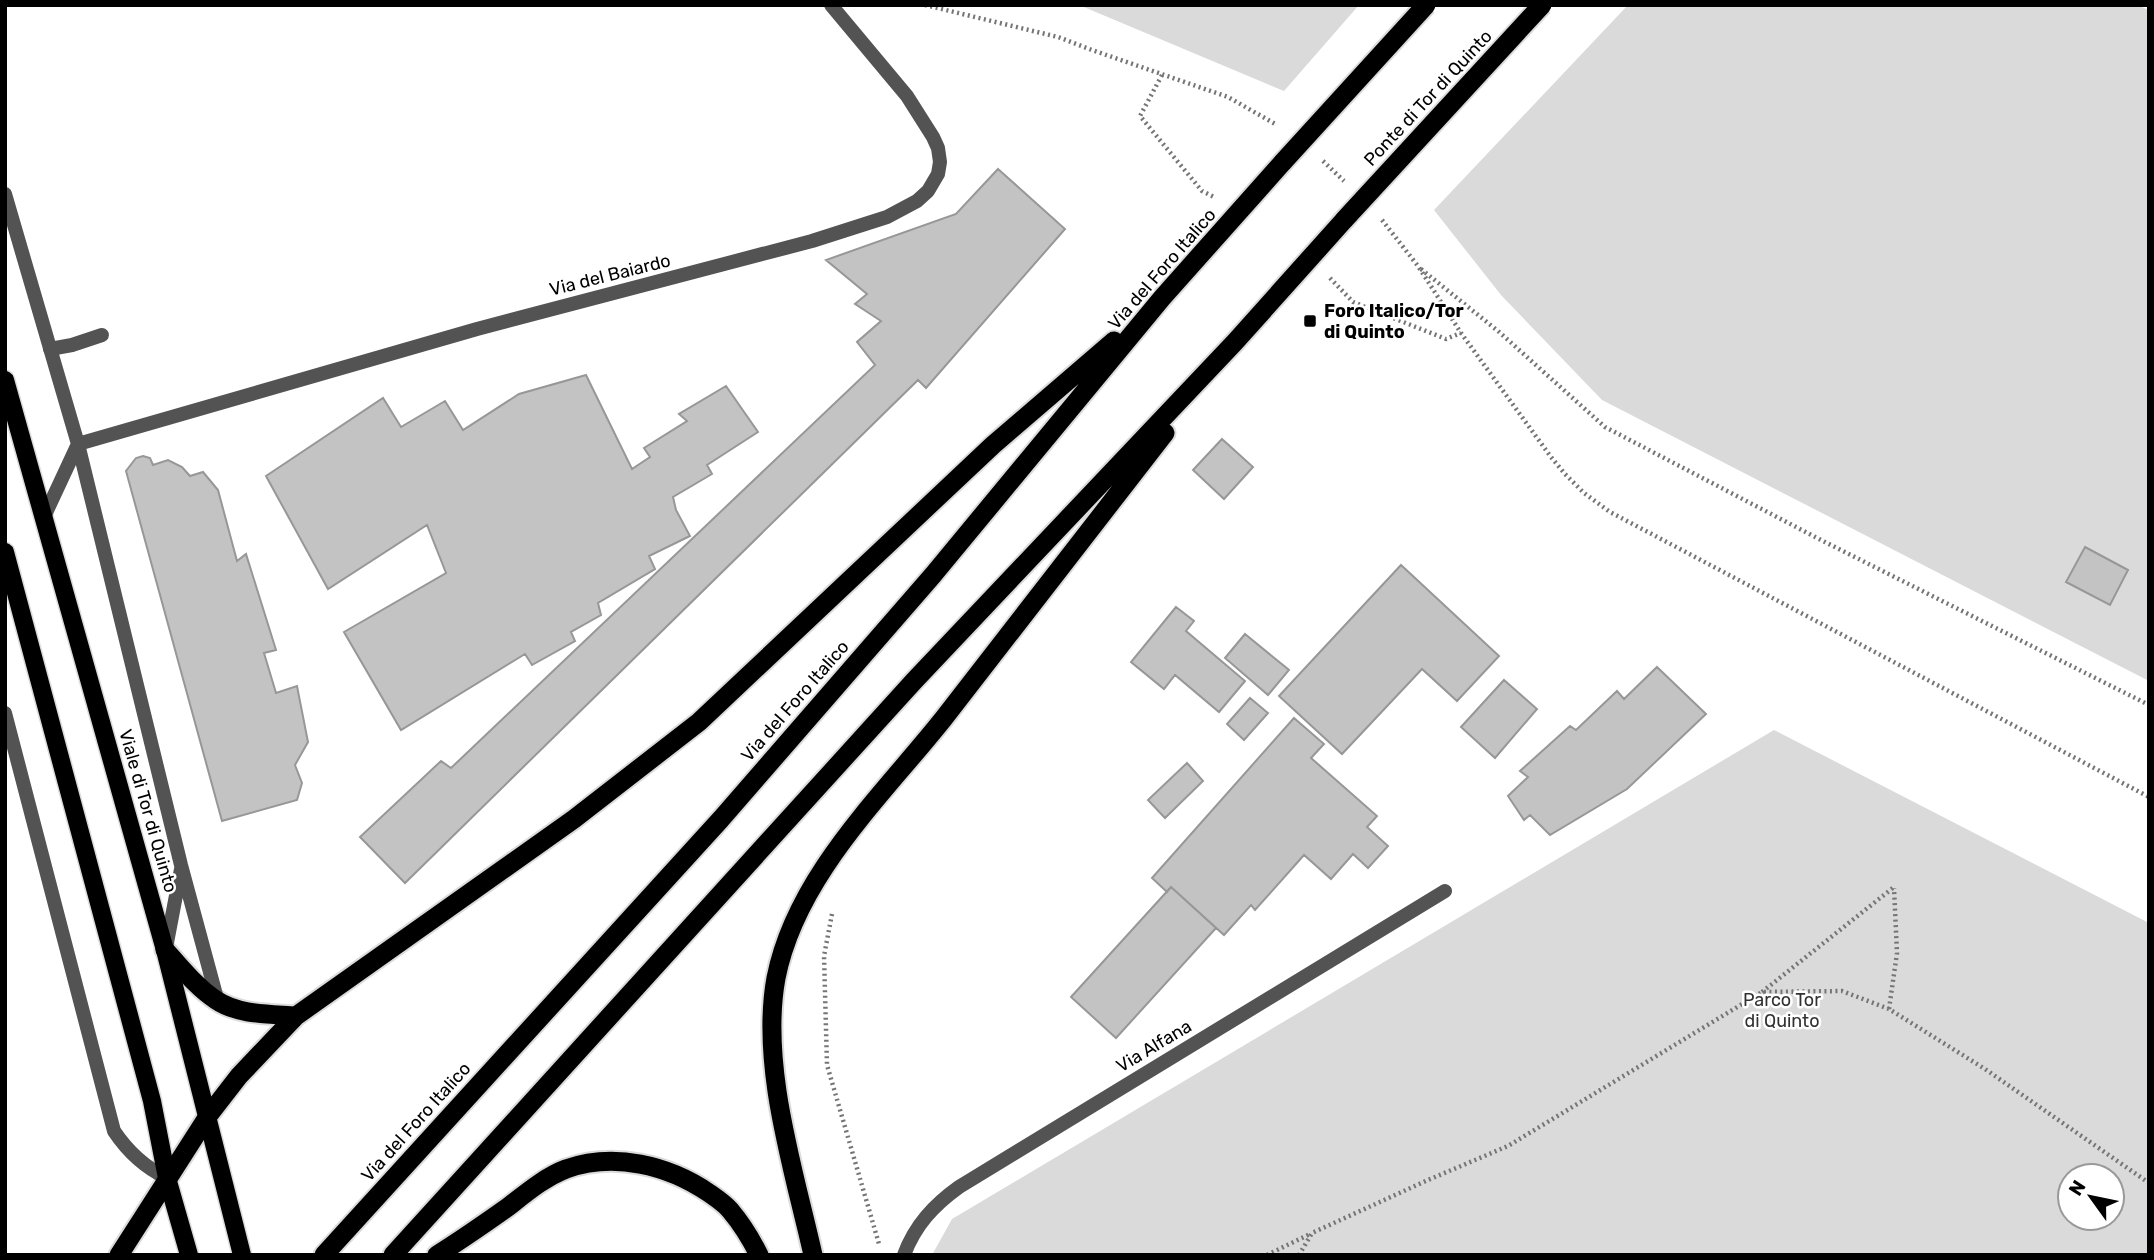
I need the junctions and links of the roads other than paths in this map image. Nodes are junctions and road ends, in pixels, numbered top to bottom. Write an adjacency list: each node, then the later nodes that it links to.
1 (831, 5): 10 (street, Via del Baiardo)
2 (1426, 5): 5 (highway, Via del Foro Italico, bridge)
3 (1542, 5): 7 (highway, Ponte di Tor di Quinto, bridge)
4 (5, 194): 8 (street, Viale di Tor di Quinto)
5 (1162, 298): 21 (highway); 24 (highway, Via del Foro Italico)
6 (102, 335): 8 (street)
7 (1235, 342): 28 (highway); 31 (highway)
8 (50, 349): 10 (street, Viale di Tor di Quinto)
9 (5, 380): 11 (main road, Viale di Tor di Quinto)
10 (78, 444): 11 (street); 17 (street, Viale di Tor di Quinto)
11 (44, 517): 19 (main road, Viale di Tor di Quinto)
12 (5, 552): 14 (main road)
13 (5, 598): 14 (street)
14 (21, 608): 23 (main road)
15 (5, 713): 16 (street)
16 (10, 748): 23 (street)
17 (181, 866): 19 (street); 20 (street, Viale di Tor di Quinto)
18 (1445, 891): 32 (street, Via Alfana)
19 (165, 950): 20 (highway); 22 (main road, Viale di Tor di Quinto)
20 (218, 1002): 21 (highway)
21 (296, 1016): 22 (highway)
22 (208, 1116): 23 (highway); 27 (main road, Viale di Tor di Quinto)
23 (167, 1178): 25 (highway); 26 (main road)
24 (327, 1251)
25 (119, 1255)
26 (188, 1255)
27 (242, 1255)
28 (393, 1255)
29 (437, 1255): 30 (highway)
30 (759, 1255)
31 (813, 1255)
32 (904, 1255)

